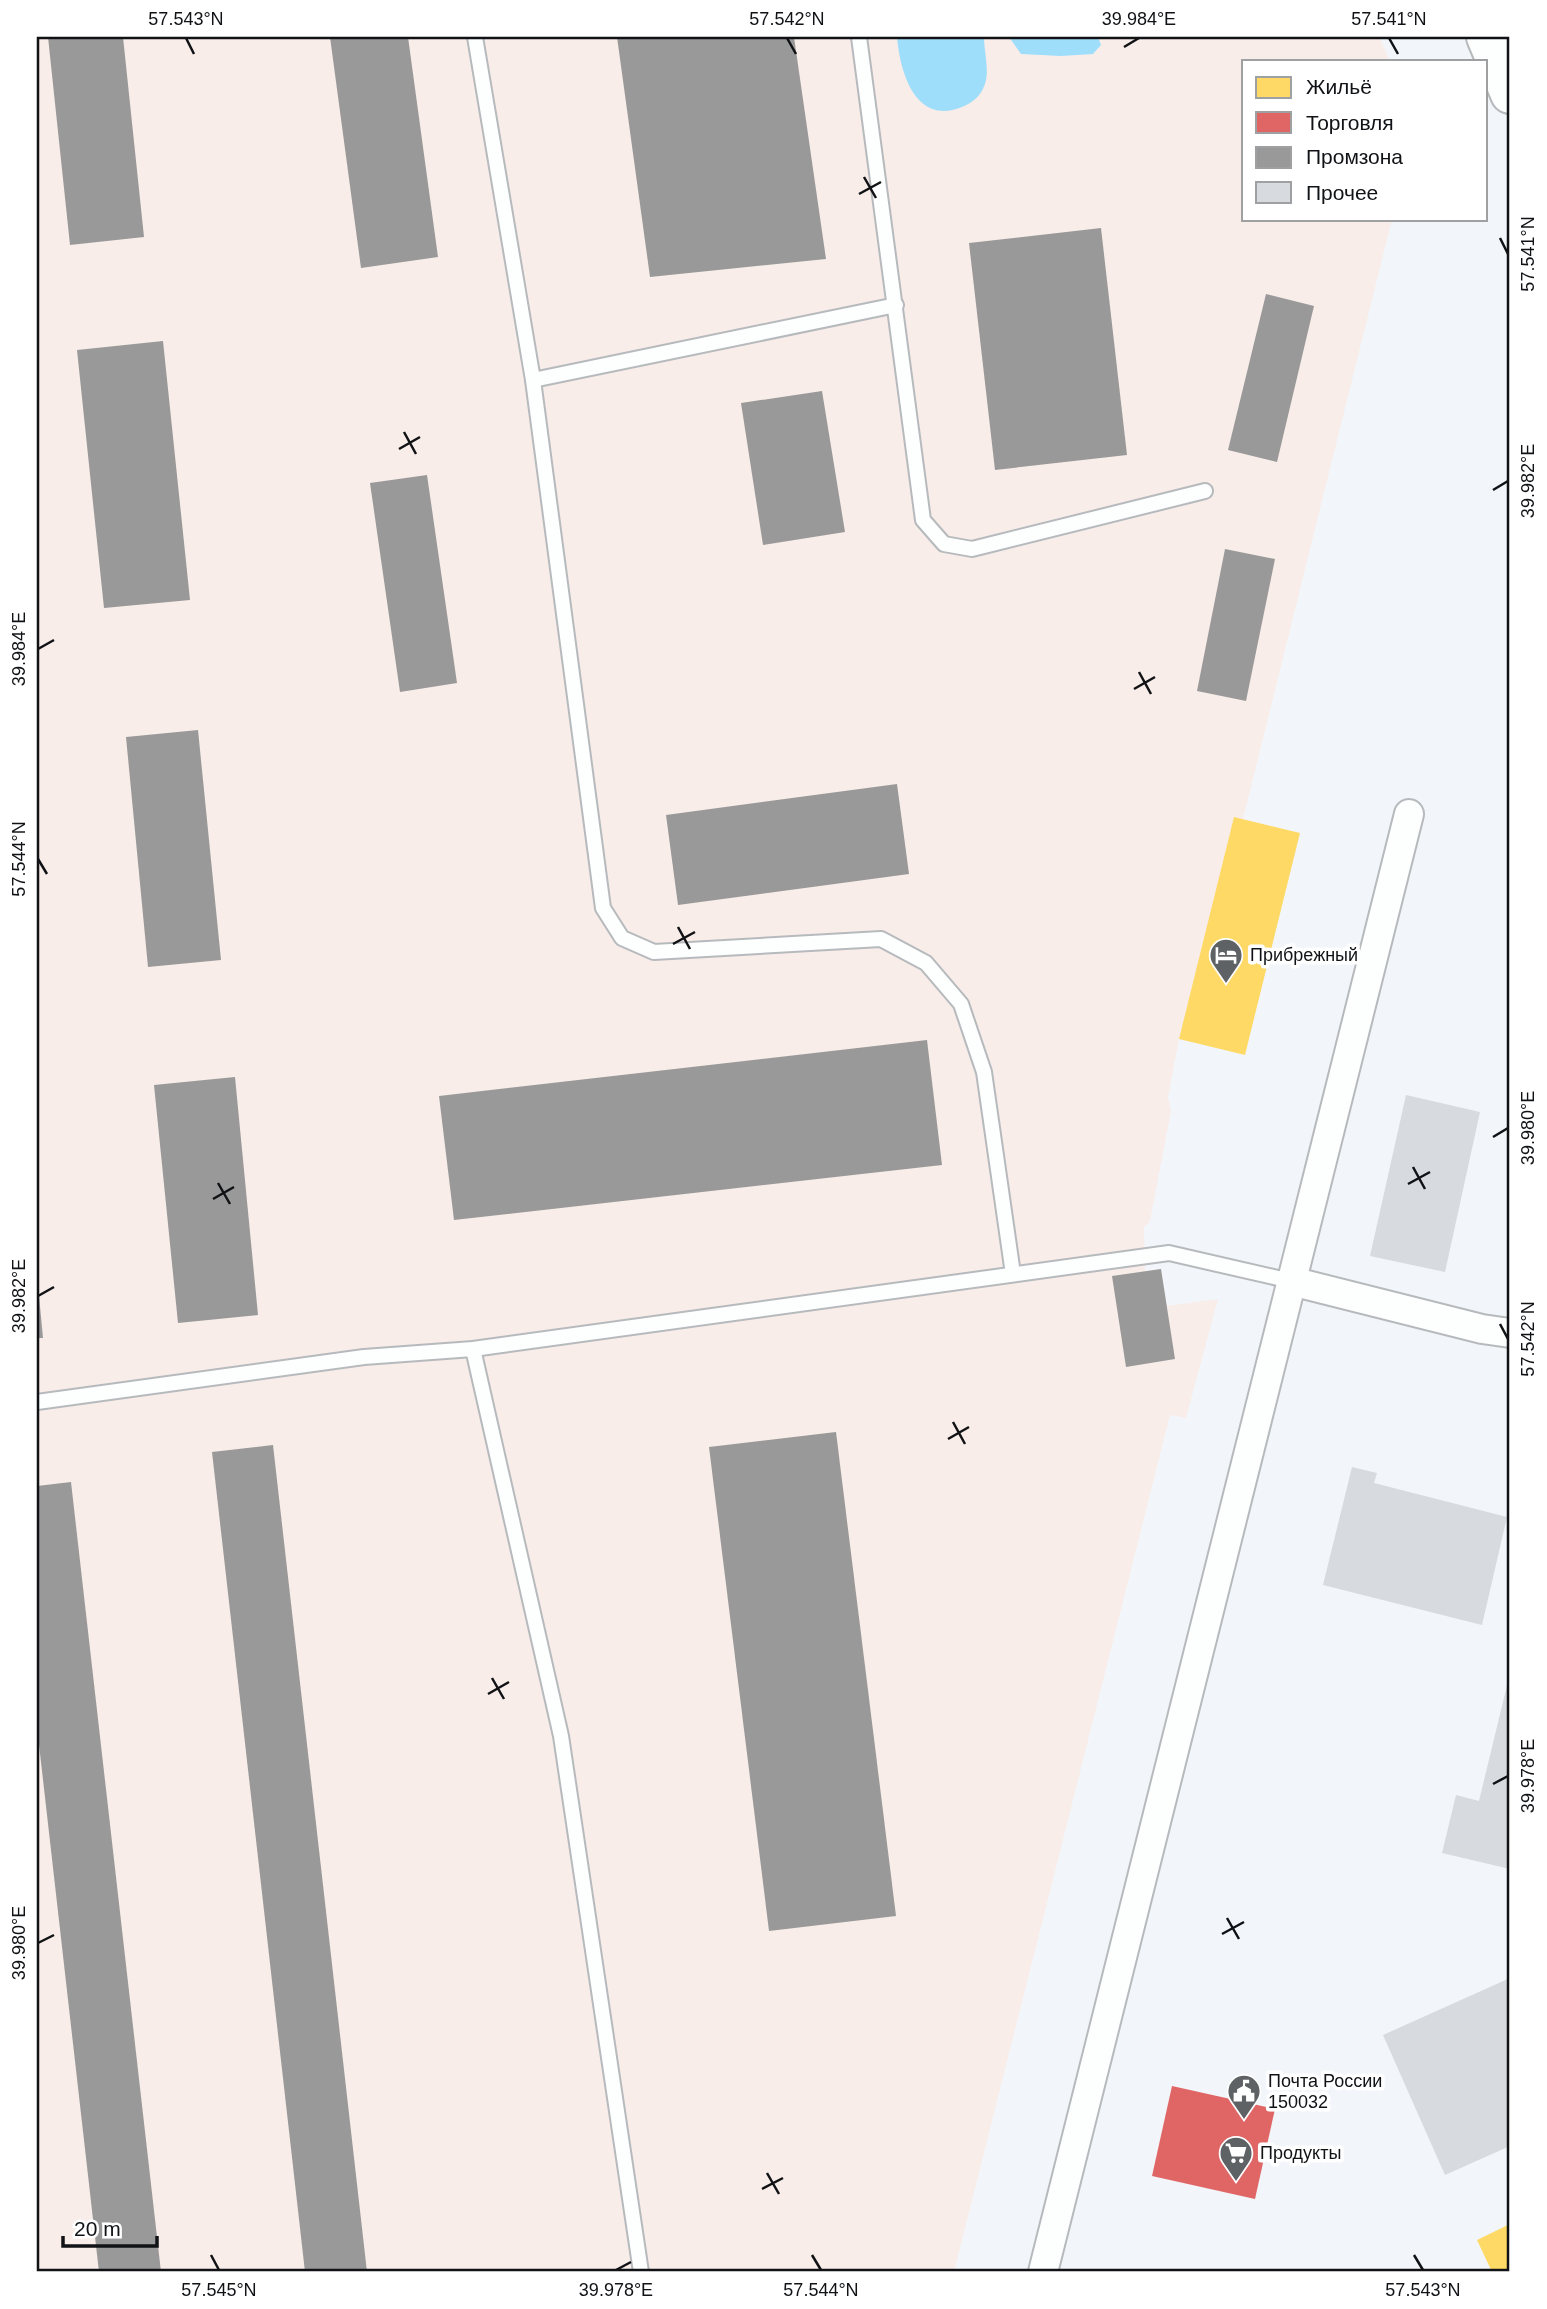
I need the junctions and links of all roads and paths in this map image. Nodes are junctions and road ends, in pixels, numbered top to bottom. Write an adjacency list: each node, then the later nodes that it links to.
1 (475, 37): 6 (lane)
2 (859, 37): 5 (lane)
3 (1486, 37): 4 (highway)
4 (1510, 94)
5 (896, 305): 6 (lane); 7 (lane)
6 (533, 380): 9 (lane)
7 (1206, 491)
8 (1409, 814): 10 (street)
9 (1013, 1274): 10 (lane); 12 (lane)
10 (1291, 1281): 11 (street); 15 (street)
11 (1510, 1333)
12 (473, 1349): 13 (lane); 14 (lane)
13 (37, 1402)
14 (641, 2272)
15 (1043, 2272)

